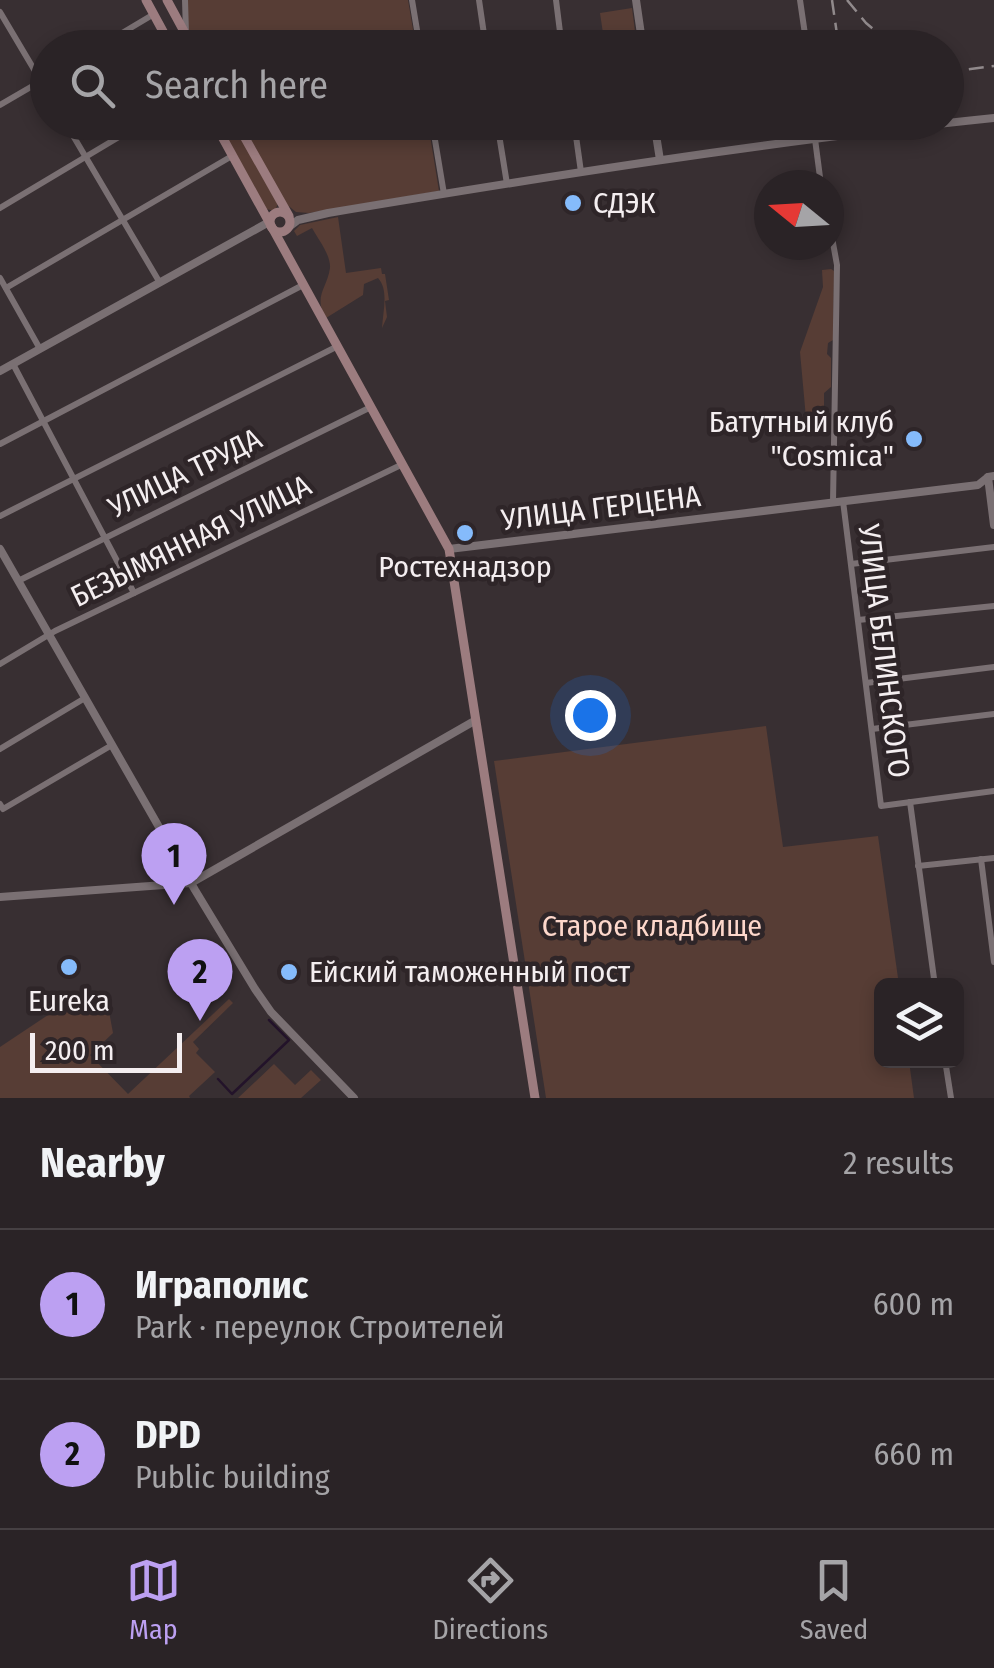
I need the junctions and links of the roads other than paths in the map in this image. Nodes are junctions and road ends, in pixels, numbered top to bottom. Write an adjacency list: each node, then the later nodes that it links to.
1 (146, 0): 10 (main road)
2 (166, 0): 13 (main road)
3 (185, 0): 14 (street)
4 (412, 0): 15 (street)
5 (479, 0): 16 (street)
6 (556, 0): 17 (street)
7 (636, 0): 18 (street)
8 (800, 0): 19 (street)
9 (0, 12): 20 (street)
10 (154, 14): 11 (street); 12 (main road)
11 (127, 30)
12 (163, 30)
13 (183, 30)
14 (188, 30)
15 (417, 30)
16 (483, 30)
17 (560, 30)
18 (640, 30)
19 (804, 30)
20 (30, 58)
21 (30, 87): 22 (street)
22 (0, 105)
23 (994, 118): 24 (street)
24 (964, 121)
25 (77, 140): 35 (street)
26 (113, 140): 35 (street)
27 (224, 140): 36 (main road)
28 (246, 140): 44 (main road)
29 (435, 140): 41 (street)
30 (500, 140): 40 (street)
31 (577, 140): 39 (street)
32 (657, 140): 37 (street)
33 (803, 140): 37 (street)
34 (817, 140): 38 (street)
35 (86, 156): 42 (street); 43 (street)
36 (232, 156): 43 (street); 45 (main road)
37 (660, 160): 39 (street)
38 (820, 170)
39 (581, 172): 40 (street)
40 (506, 184): 41 (street)
41 (444, 194): 44 (street)
42 (0, 208)
43 (124, 220): 49 (street); 51 (street)
44 (289, 221): 45 (main road); 45 (main road); 47 (main road)
45 (270, 224): 47 (main road); 49 (street)
46 (836, 260): 64 (street, УЛИЦА БЕЛИНСКОГО)
47 (290, 261): 50 (main road)
48 (0, 278): 51 (street)
49 (160, 282): 53 (street)
50 (303, 286): 52 (main road); 57 (street)
51 (6, 288): 53 (street)
52 (338, 346): 56 (main road); 61 (street)
53 (40, 349): 54 (street)
54 (12, 364): 55 (street); 57 (street)
55 (0, 371)
56 (372, 406): 59 (main road); 67 (street, УЛИЦА ТРУДА)
57 (43, 422): 58 (street); 61 (street)
58 (0, 444)
59 (404, 464): 70 (main road); 74 (street, БЕЗЫМЯННАЯ УЛИЦА)
60 (991, 477): 62 (street, УЛИЦА ГЕРЦЕНА); 63 (street)
61 (74, 480): 65 (street); 67 (street)
62 (978, 484): 63 (street); 64 (street, УЛИЦА ГЕРЦЕНА)
63 (990, 492): 66 (street)
64 (838, 502): 70 (street, УЛИЦА ГЕРЦЕНА); 71 (street, УЛИЦА БЕЛИНСКОГО)
65 (0, 516)
66 (994, 525)
67 (104, 538): 73 (street, УЛИЦА ТРУДА); 74 (street)
68 (994, 547): 71 (street)
69 (0, 549): 72 (street)
70 (449, 549): 83 (main road)
71 (851, 564): 76 (street, УЛИЦА БЕЛИНСКОГО)
72 (4, 565): 73 (street)
73 (18, 580): 77 (street)
74 (134, 593): 77 (street, БЕЗЫМЯННАЯ УЛИЦА)
75 (994, 606): 76 (street)
76 (858, 620): 80 (street, УЛИЦА БЕЛИНСКОГО)
77 (49, 635): 78 (street, БЕЗЫМЯННАЯ УЛИЦА); 81 (street)
78 (0, 664)
79 (994, 667): 80 (street)
80 (866, 684): 84 (street, УЛИЦА БЕЛИНСКОГО)
81 (85, 698): 85 (street); 86 (street)
82 (994, 714): 84 (street)
83 (476, 720): 93 (street); 99 (main road)
84 (872, 729): 88 (street, УЛИЦА БЕЛИНСКОГО)
85 (112, 745): 89 (street); 93 (street)
86 (0, 750)
87 (994, 791): 88 (street)
88 (910, 802): 92 (street, УЛИЦА БЕЛИНСКОГО)
89 (2, 807)
90 (994, 858): 91 (street)
91 (981, 859): 92 (street); 95 (street)
92 (918, 866): 96 (street, УЛИЦА БЕЛИНСКОГО)
93 (191, 882): 94 (street); 98 (street)
94 (0, 898)
95 (994, 962)
96 (933, 978)
97 (946, 1068): 100 (street)
98 (354, 1098)
99 (535, 1098)
100 (950, 1098)

